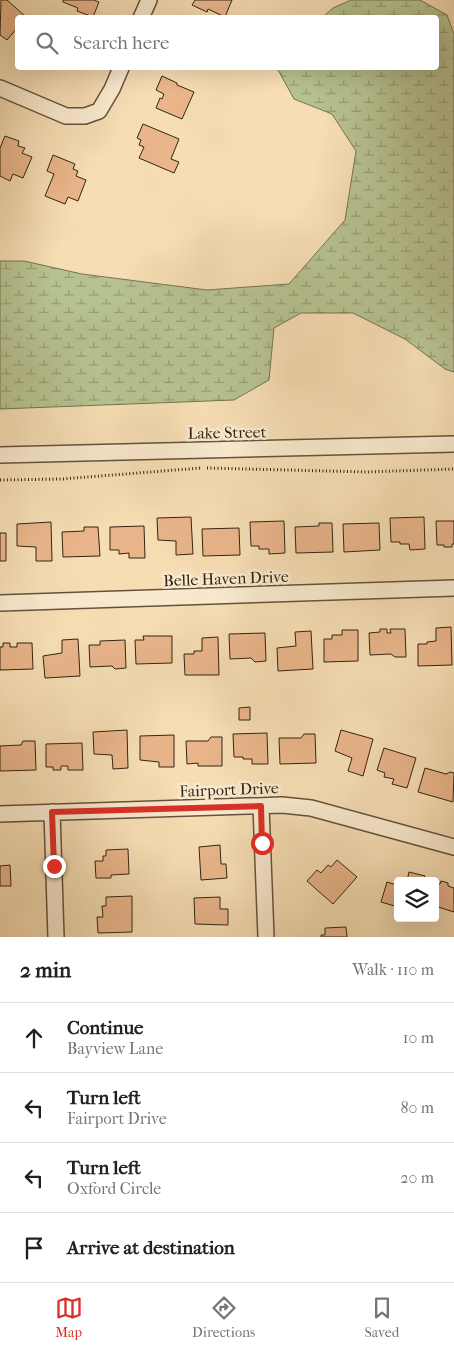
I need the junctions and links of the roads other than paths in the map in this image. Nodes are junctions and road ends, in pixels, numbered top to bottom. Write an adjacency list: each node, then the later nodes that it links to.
1 (149, 0): 2 (street)
2 (143, 15)
3 (120, 70): 4 (street)
4 (0, 88)
5 (454, 444): 6 (street, Lake Street)
6 (0, 455)
7 (454, 588): 8 (street, Belle Haven Drive)
8 (0, 603)
9 (261, 806): 10 (street, Fairport Drive); 12 (street, Fairport Drive); 14 (street)
10 (52, 812): 11 (street, Fairport Drive); 13 (street)
11 (0, 814)
12 (454, 848)
13 (56, 937)
14 (266, 937)

